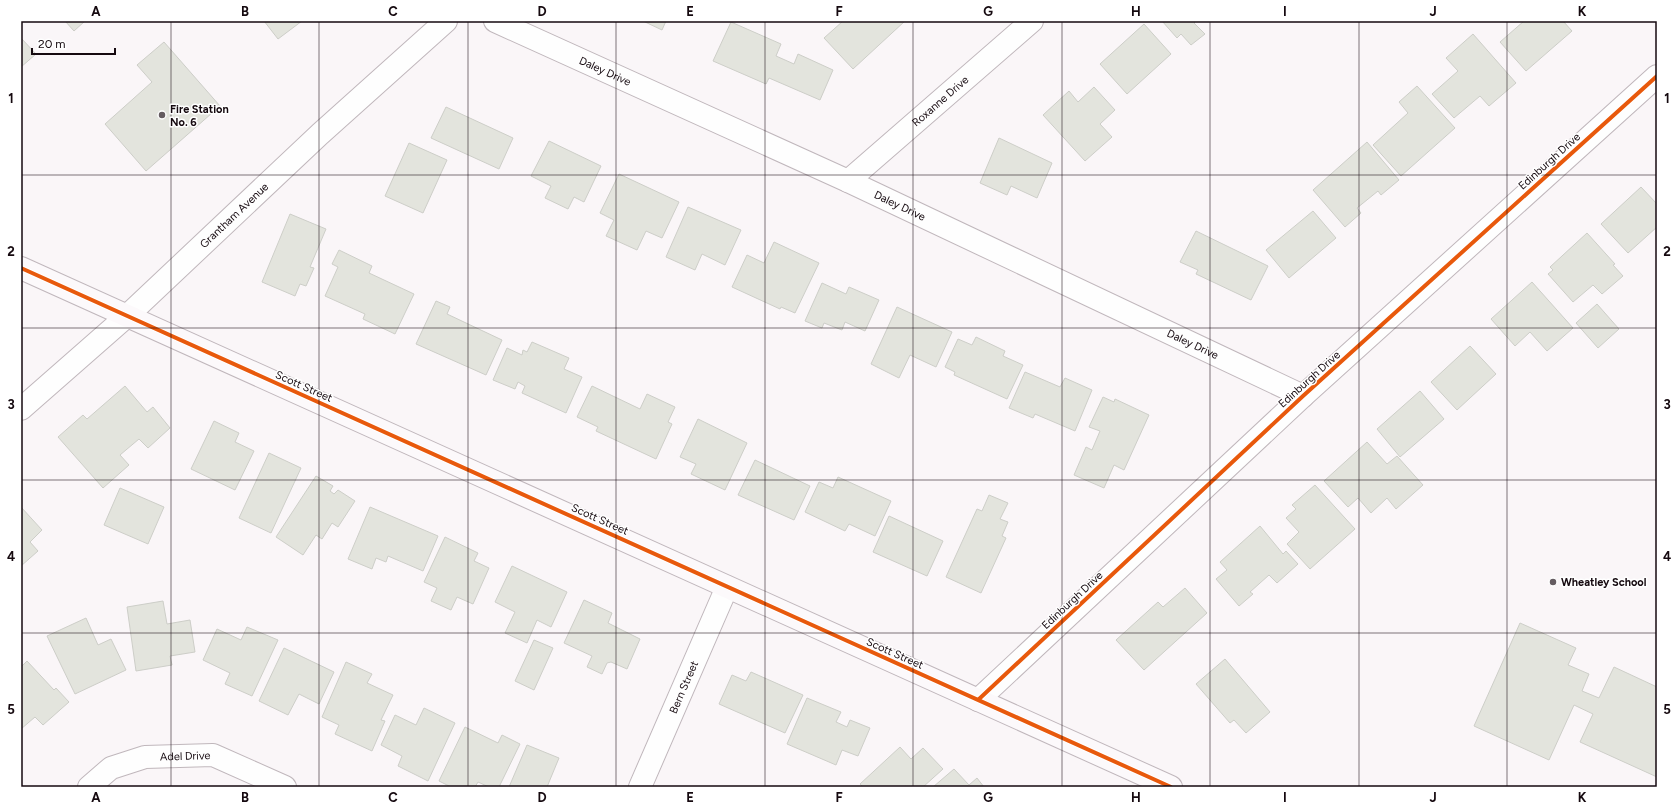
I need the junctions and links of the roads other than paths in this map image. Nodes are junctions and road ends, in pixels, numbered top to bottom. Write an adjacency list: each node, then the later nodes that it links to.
1 (446, 21): 7 (street, Grantham Avenue)
2 (495, 21): 5 (street, Daley Drive)
3 (1032, 21): 5 (street, Roxanne Drive)
4 (1657, 76): 8 (street, Edinburgh Drive)
5 (848, 181): 8 (street, Daley Drive)
6 (21, 268): 7 (main road, Scott Street)
7 (127, 316): 9 (street, Grantham Avenue); 10 (main road, Scott Street)
8 (1303, 396): 11 (street, Edinburgh Drive)
9 (21, 409)
10 (727, 587): 11 (main road, Scott Street); 14 (street, Bern Street)
11 (978, 700): 15 (main road, Scott Street)
12 (89, 787): 13 (street, Adel Drive)
13 (285, 787)
14 (640, 787)
15 (1171, 787)

